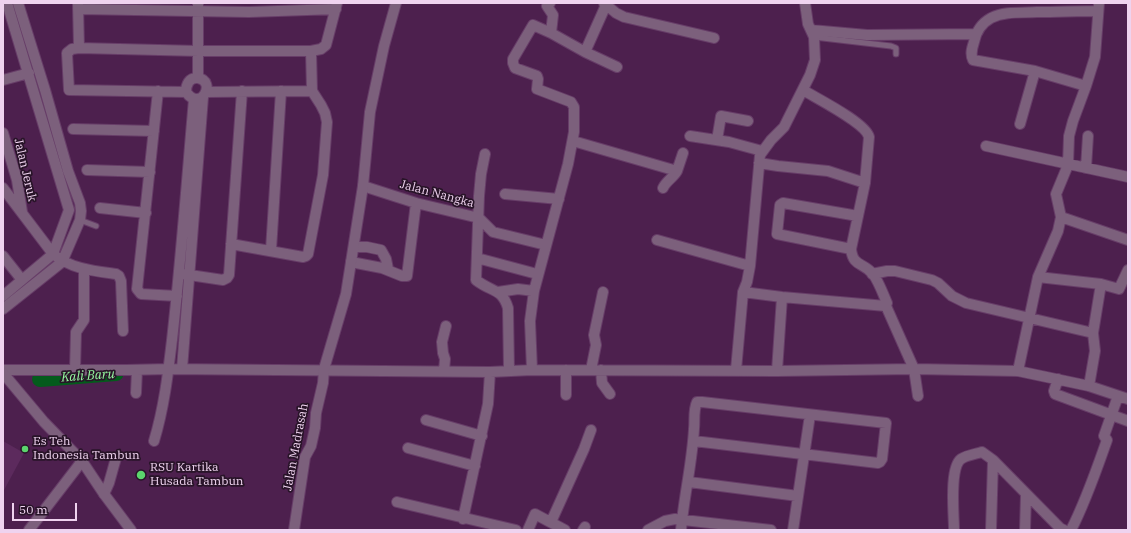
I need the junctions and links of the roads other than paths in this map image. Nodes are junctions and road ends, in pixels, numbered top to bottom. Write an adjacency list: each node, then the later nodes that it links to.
1 (7, 3): 22 (street)
2 (18, 3): 65 (street)
3 (396, 3): 53 (street, Jalan Madrasah)
4 (550, 3): 11 (street)
5 (805, 3): 12 (street)
6 (605, 4): 14 (street); 18 (street)
7 (78, 6): 9 (street); 15 (street)
8 (336, 6): 9 (street); 17 (street)
9 (198, 7): 16 (street)
10 (1099, 7): 13 (street); 25 (street)
11 (551, 33): 18 (street); 40 (street)
12 (813, 33): 13 (street); 19 (lane); 26 (street)
13 (976, 34): 21 (street)
14 (714, 38)
15 (79, 48): 16 (street); 27 (street)
16 (199, 51): 17 (street); 23 (street)
17 (311, 51): 30 (street)
18 (585, 52): 20 (street)
19 (896, 54)
20 (617, 67)
21 (1035, 71): 25 (street); 33 (street)
22 (29, 73): 24 (street); 74 (street)
23 (198, 78): 31 (street); 31 (street)
24 (3, 80)
25 (1086, 86): 46 (street)
26 (802, 90): 42 (street); 52 (street)
27 (158, 91): 31 (street); 35 (street)
28 (242, 91): 29 (street); 31 (street); 69 (street)
29 (281, 91): 30 (street); 73 (street)
30 (312, 91): 73 (street)
31 (197, 95): 83 (street)
32 (748, 121): 39 (street)
33 (1020, 124)
34 (72, 129): 35 (street)
35 (154, 131): 50 (street)
36 (3, 133): 61 (street, Jalan Jeruk)
37 (690, 136): 39 (street)
38 (1088, 136): 47 (street)
39 (717, 140): 42 (street)
40 (572, 141): 49 (street); 57 (street)
41 (986, 146): 46 (street)
42 (762, 151): 45 (street)
43 (683, 153): 49 (street)
44 (485, 154): 64 (street)
45 (760, 163): 52 (street); 79 (street)
46 (1068, 165): 47 (street); 63 (street)
47 (1086, 168): 51 (street)
48 (87, 170): 50 (street)
49 (676, 171): 55 (street)
50 (150, 172): 60 (street)
51 (1128, 177)
52 (865, 184): 62 (street)
53 (363, 186): 58 (street, Jalan Nangka); 71 (street, Jalan Madrasah)
54 (3, 188): 61 (street)
55 (663, 188)
56 (505, 194): 57 (street)
57 (559, 199): 70 (street)
58 (416, 203): 64 (street, Jalan Nangka); 81 (street)
59 (100, 208): 60 (street)
60 (146, 213): 94 (street)
61 (22, 214): 74 (street)
62 (858, 216): 72 (street); 72 (street)
63 (1061, 217): 68 (street); 86 (street)
64 (479, 218): 70 (street, Jalan Nangka); 76 (street)
65 (80, 220): 66 (lane); 77 (street)
66 (96, 226)
67 (657, 240): 79 (street)
68 (1128, 240)
69 (231, 244): 73 (street); 83 (street)
70 (546, 245): 84 (street)
71 (354, 246): 78 (street, Jalan Madrasah); 81 (street)
72 (851, 248): 85 (street)
73 (271, 250)
74 (53, 254): 77 (street); 87 (street)
75 (3, 256): 87 (street)
76 (477, 258): 84 (street); 89 (street)
77 (62, 262): 80 (street); 97 (street)
78 (351, 262): 81 (street); 104 (street, Jalan Madrasah)
79 (750, 266): 92 (street)
80 (84, 270): 100 (street); 107 (street)
81 (388, 270)
82 (1128, 270): 88 (street)
83 (184, 274): 94 (street); 103 (street)
84 (538, 274): 90 (street)
85 (872, 274): 96 (street); 98 (street)
86 (1038, 277): 88 (street); 98 (street)
87 (22, 280): 93 (street)
88 (1101, 284): 101 (street)
89 (498, 292): 90 (street); 114 (street)
90 (534, 292): 109 (street)
91 (603, 292): 111 (street)
92 (743, 292): 95 (street); 112 (street)
93 (3, 296)
94 (177, 296): 102 (street)
95 (782, 297): 96 (street); 115 (street)
96 (886, 306): 105 (street)
97 (3, 309)
98 (1030, 319): 101 (street); 116 (street)
99 (446, 326): 113 (street)
100 (123, 331)
101 (1093, 333): 120 (street)
102 (169, 369): 103 (street); 108 (street); 134 (street)
103 (182, 369): 104 (street)
104 (324, 369): 113 (street); 153 (street, Jalan Madrasah)
105 (914, 369): 115 (street); 116 (street); 124 (street)
106 (3, 370): 107 (street)
107 (75, 370): 108 (street)
108 (137, 370): 121 (street)
109 (532, 370): 110 (street); 114 (street)
110 (566, 370): 111 (street); 123 (street)
111 (596, 370): 112 (street); 122 (street)
112 (736, 370): 115 (street)
113 (444, 371): 117 (street)
114 (510, 371): 117 (street)
115 (777, 371)
116 (1018, 371): 119 (street)
117 (490, 372): 132 (street)
118 (3, 373): 139 (street)
119 (1058, 379): 120 (street); 128 (street)
120 (1090, 386): 125 (street)
121 (136, 393)
122 (610, 394)
123 (566, 395)
124 (918, 396)
125 (1118, 396): 126 (street); 128 (street)
126 (1128, 399)
127 (810, 415): 133 (street); 136 (street); 136 (street)
128 (1112, 415): 130 (street); 163 (street)
129 (426, 420): 132 (street)
130 (1128, 421)
131 (591, 430): 147 (street)
132 (482, 436): 140 (street)
133 (694, 441): 136 (street); 141 (street)
134 (154, 442)
135 (408, 448): 140 (street)
136 (804, 454): 144 (street)
137 (116, 458): 142 (street)
138 (993, 460): 143 (street); 160 (street); 161 (street)
139 (82, 462): 142 (street); 151 (street)
140 (475, 466): 146 (street)
141 (689, 482): 144 (street); 148 (street)
142 (104, 494): 152 (street)
143 (1026, 494): 150 (street); 162 (street)
144 (798, 496): 159 (street)
145 (397, 502): 146 (street)
146 (463, 519): 149 (street)
147 (551, 522): 155 (street); 156 (street)
148 (682, 525): 157 (street); 158 (street)
149 (505, 529): 154 (street)
150 (1061, 529)
151 (29, 530)
152 (131, 530)
153 (294, 530)
154 (516, 530)
155 (528, 530)
156 (565, 530)
157 (648, 530)
158 (771, 530)
159 (793, 530)
160 (954, 530)
161 (991, 530)
162 (1025, 530)
163 (1071, 530)

